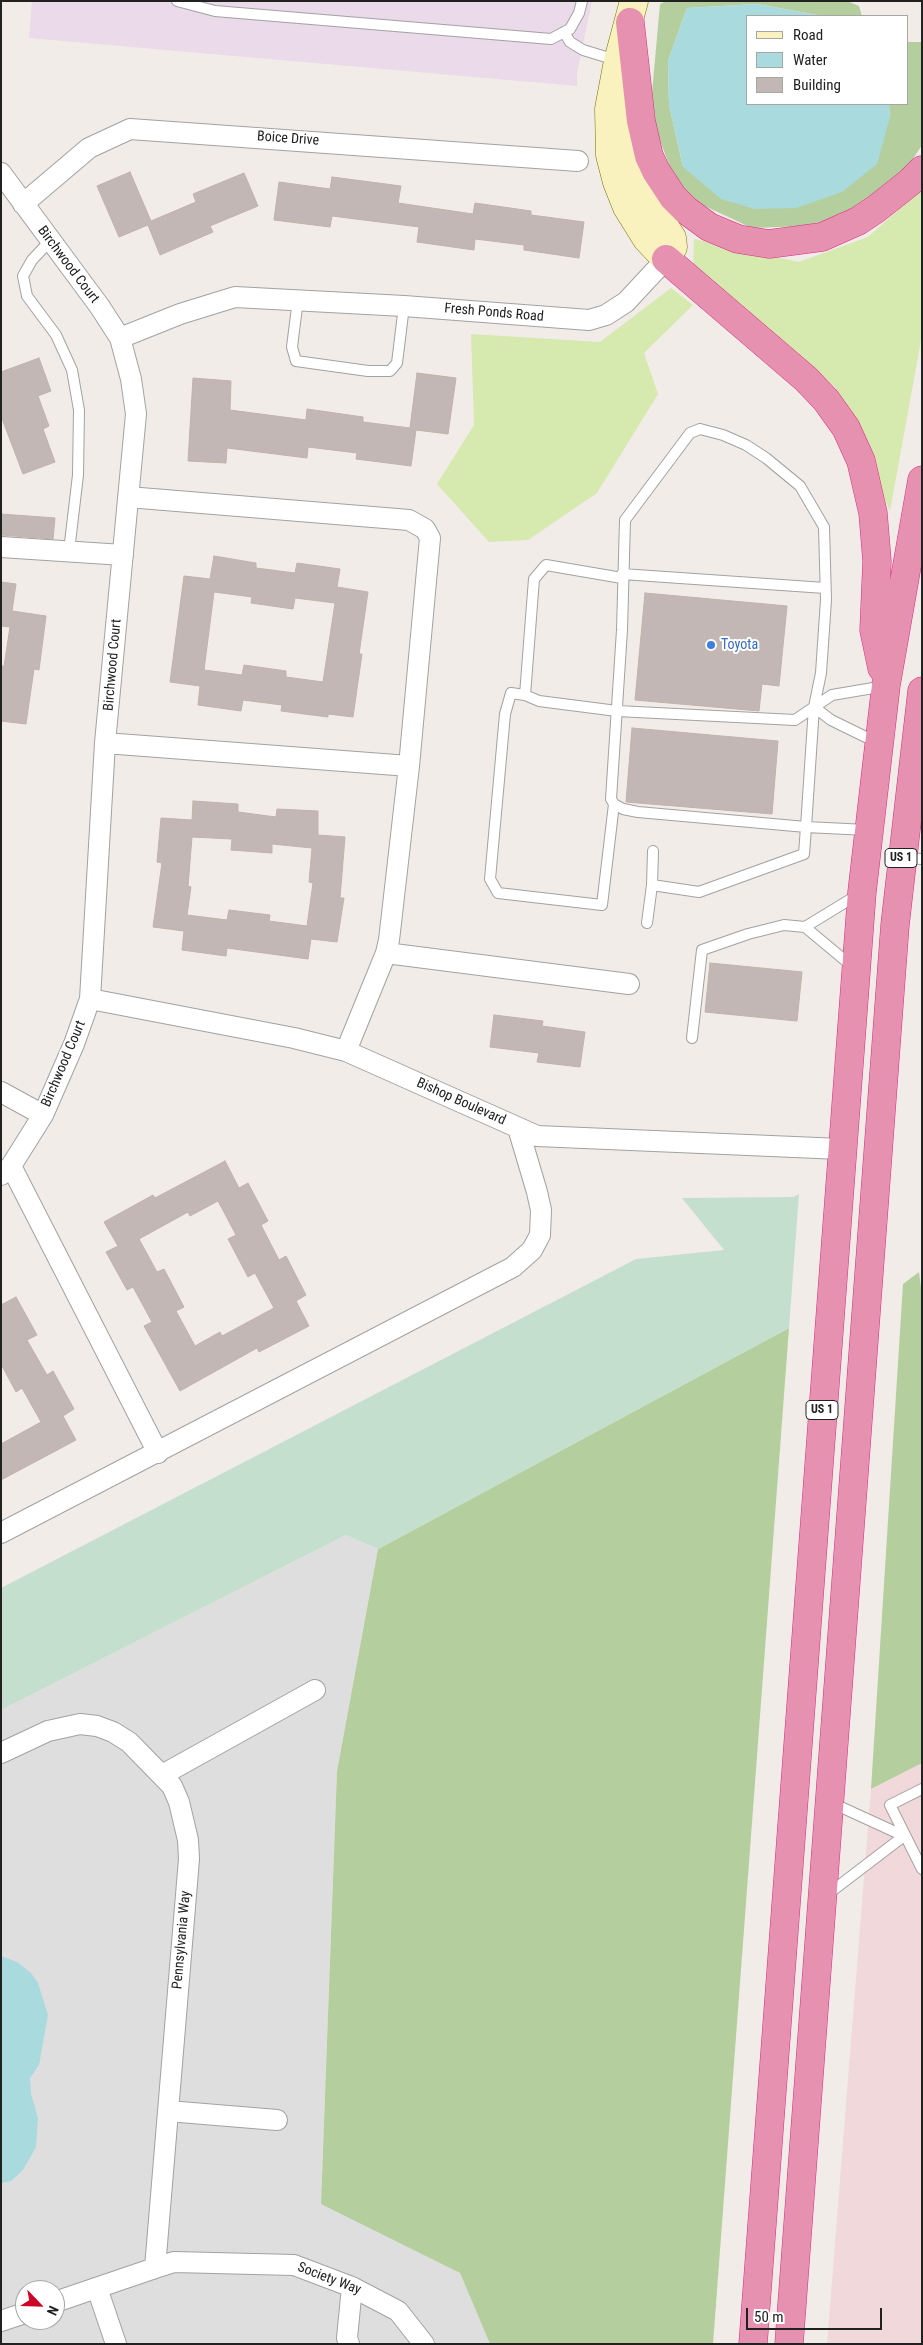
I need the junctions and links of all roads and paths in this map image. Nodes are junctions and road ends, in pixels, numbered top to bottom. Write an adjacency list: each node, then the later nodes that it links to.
1 (177, 1): 4 (lane)
2 (582, 1): 4 (lane)
3 (632, 11): 5 (main road); 7 (highway); 11 (main road)
4 (564, 32): 5 (lane)
5 (618, 61): 11 (main road)
6 (578, 161): 9 (street, Boice Drive)
7 (922, 170)
8 (1, 173): 9 (street, Birchwood Court)
9 (23, 204): 10 (street, Birchwood Court)
10 (50, 241): 14 (street, Birchwood Court); 18 (lane)
11 (666, 259): 13 (street, Fresh Ponds Road); 22 (highway)
12 (298, 299): 13 (street, Fresh Ponds Road); 13 (lane); 14 (street)
13 (404, 306)
14 (120, 338): 16 (street, Birchwood Court)
15 (922, 480): 22 (highway, US 1)
16 (128, 497): 19 (street, Birchwood Court); 29 (street)
17 (1, 547): 18 (street)
18 (69, 551): 19 (street)
19 (123, 555): 27 (street, Birchwood Court)
20 (622, 576): 21 (lane); 21 (lane); 24 (lane); 26 (lane)
21 (825, 588): 25 (lane)
22 (886, 686): 25 (lane); 28 (highway, US 1)
23 (922, 691): 34 (highway, US 1)
24 (525, 694): 26 (lane); 30 (lane)
25 (814, 707): 26 (lane); 28 (lane); 31 (lane)
26 (617, 712): 30 (lane)
27 (106, 743): 29 (street); 42 (street, Birchwood Court)
28 (878, 743): 32 (highway, US 1)
29 (409, 766): 39 (street)
30 (614, 804): 31 (lane)
31 (806, 827): 32 (lane); 35 (lane)
32 (868, 830): 36 (highway, US 1)
33 (653, 851): 35 (lane)
34 (911, 859): 56 (highway, US 1)
35 (652, 885): 37 (lane)
36 (862, 892): 38 (lane); 40 (highway, US 1)
37 (646, 923)
38 (805, 927): 40 (lane); 43 (lane)
39 (386, 953): 41 (street); 44 (street)
40 (855, 969): 48 (highway, US 1)
41 (629, 984)
42 (90, 999): 44 (street, Bishop Boulevard); 46 (street, Birchwood Court)
43 (692, 1038)
44 (346, 1051): 47 (street, Bishop Boulevard)
45 (1, 1092): 46 (street)
46 (43, 1115): 49 (street, Birchwood Court)
47 (518, 1128): 48 (street, Bishop Boulevard); 50 (street)
48 (841, 1149): 71 (highway, US 1)
49 (6, 1171): 50 (street)
50 (158, 1453): 51 (street)
51 (1, 1533)
52 (315, 1690): 54 (street)
53 (1, 1753): 54 (street, Pennsylvania Way)
54 (162, 1775): 60 (street, Pennsylvania Way)
55 (922, 1789): 57 (lane)
56 (830, 1802): 57 (lane); 59 (highway, US 1)
57 (904, 1836): 58 (lane); 59 (lane)
58 (922, 1869)
59 (823, 1898): 72 (highway, US 1)
60 (168, 2111): 61 (street); 62 (street, Pennsylvania Way)
61 (277, 2120)
62 (155, 2268): 63 (street, Society Way); 64 (street)
63 (352, 2286): 69 (street); 70 (street, Society Way)
64 (97, 2288): 65 (street); 68 (street)
65 (65, 2299)
66 (15, 2316): 67 (street)
67 (1, 2321)
68 (116, 2344)
69 (349, 2344)
70 (424, 2344)
71 (753, 2344)
72 (789, 2344)

